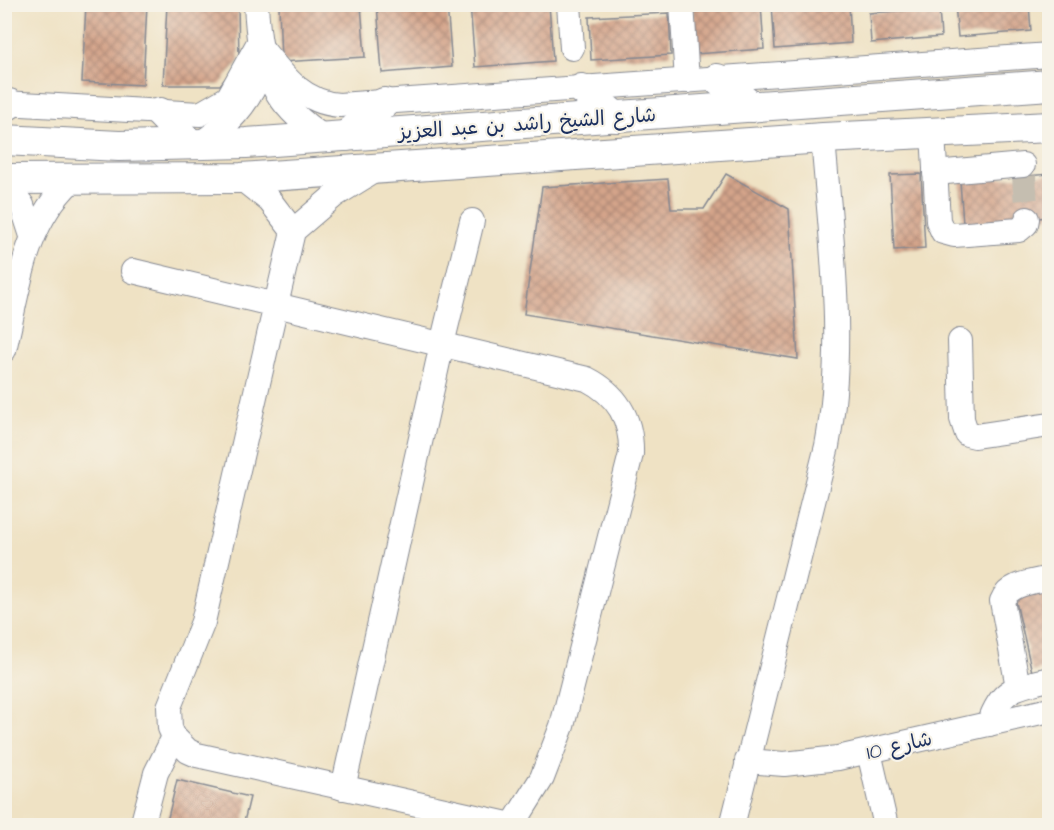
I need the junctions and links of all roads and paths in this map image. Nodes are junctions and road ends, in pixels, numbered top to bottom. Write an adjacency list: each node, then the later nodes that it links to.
1 (256, 4): 5 (street)
2 (569, 4): 4 (street)
3 (682, 4): 8 (street)
4 (573, 48)
5 (260, 54): 11 (street); 14 (street); 18 (street); 21 (street)
6 (1050, 55): 7 (street)
7 (717, 79): 8 (street); 13 (main road)
8 (687, 81): 10 (street)
9 (1050, 85): 13 (main road, شارع الشيخ راشد بن عبد العزيز)
10 (582, 89): 11 (street); 15 (main road)
11 (384, 102): 18 (main road)
12 (6, 105): 14 (street)
13 (752, 107): 15 (main road, شارع الشيخ راشد بن عبد العزيز)
14 (160, 113): 21 (main road)
15 (616, 117): 18 (main road, شارع الشيخ راشد بن عبد العزيز)
16 (1035, 128): 17 (main road, شارع الشيخ راشد بن عبد العزيز); 23 (street)
17 (933, 133): 19 (main road, شارع الشيخ راشد بن عبد العزيز); 23 (street)
18 (336, 137): 21 (main road, شارع الشيخ راشد بن عبد العزيز)
19 (823, 138): 22 (main road, شارع الشيخ راشد بن عبد العزيز); 44 (street)
20 (4, 140): 21 (main road, شارع الشيخ راشد بن عبد العزيز)
21 (194, 144)
22 (381, 167): 24 (main road, شارع الشيخ راشد بن عبد العزيز); 29 (street)
23 (935, 173): 27 (street)
24 (241, 178): 26 (main road, شارع الشيخ راشد بن عبد العزيز); 29 (street)
25 (4, 180): 26 (main road, شارع الشيخ راشد بن عبد العزيز); 30 (street)
26 (71, 181): 30 (street)
27 (1027, 219)
28 (472, 221): 34 (street)
29 (293, 231): 32 (street)
30 (32, 236): 35 (street)
31 (134, 271): 32 (street)
32 (276, 305): 34 (street); 42 (street)
33 (960, 341): 36 (street)
34 (442, 344): 45 (street); 47 (street)
35 (4, 350)
36 (1050, 424)
37 (1050, 578): 39 (street)
38 (1050, 679): 39 (street)
39 (1018, 687): 41 (street)
40 (1050, 710): 41 (street, شارع 10)
41 (989, 724): 43 (street, شارع 10)
42 (174, 737): 45 (street); 46 (street)
43 (869, 752): 44 (street, شارع 10); 49 (street)
44 (747, 761): 48 (street)
45 (343, 788): 47 (street)
46 (142, 825)
47 (512, 825)
48 (732, 825)
49 (886, 825)

